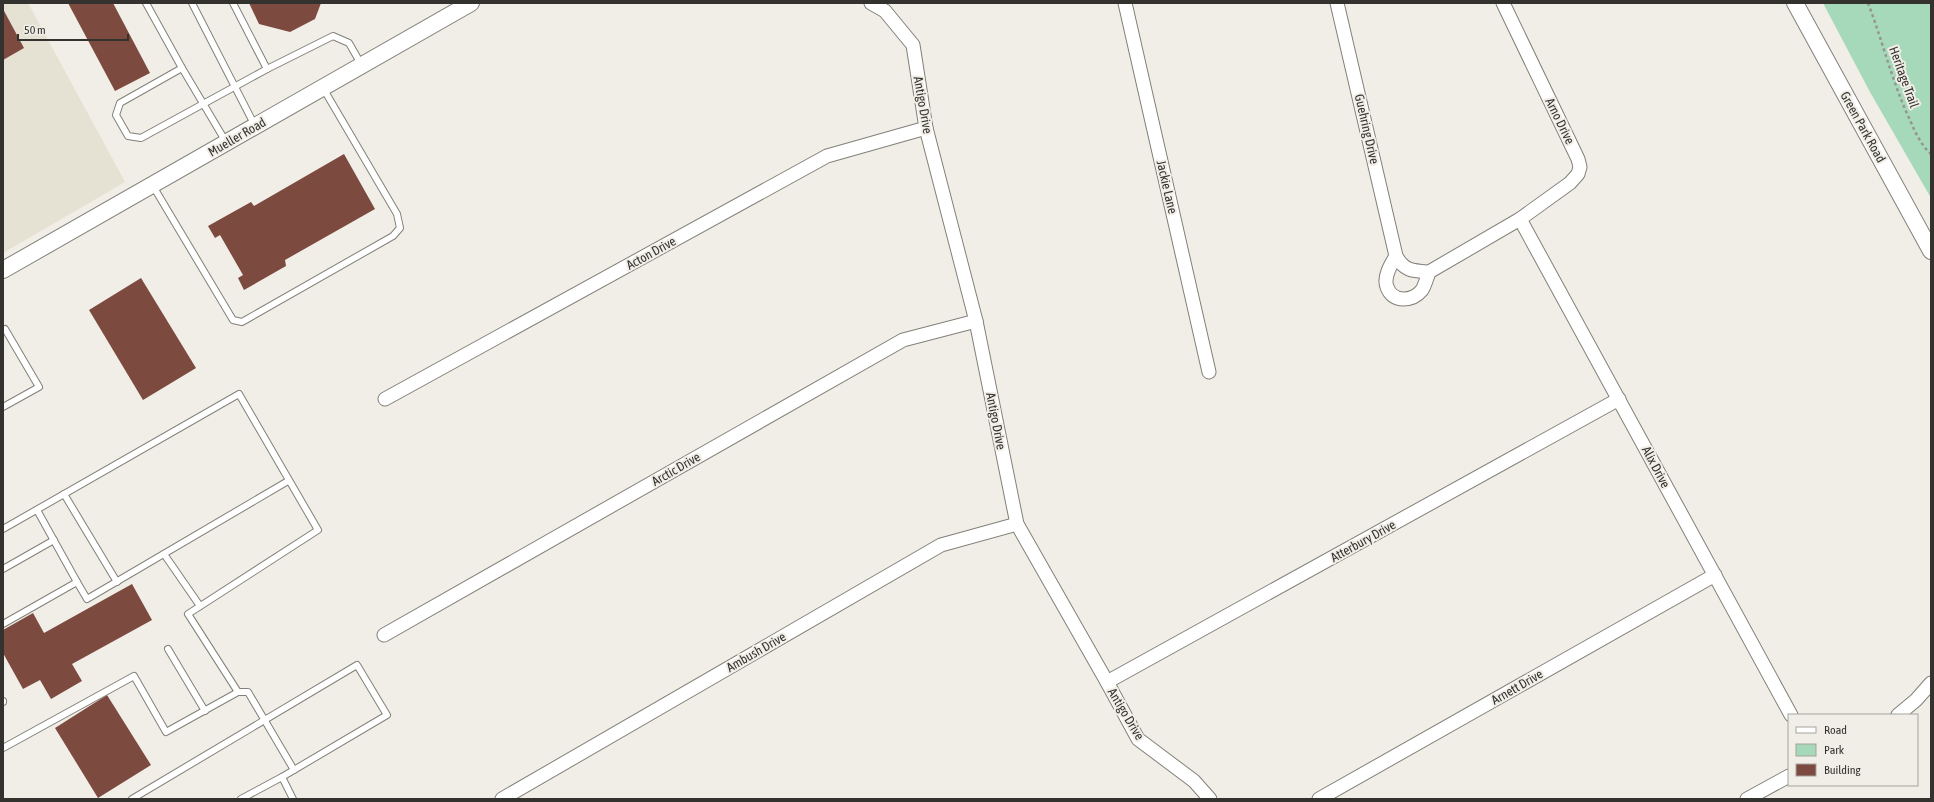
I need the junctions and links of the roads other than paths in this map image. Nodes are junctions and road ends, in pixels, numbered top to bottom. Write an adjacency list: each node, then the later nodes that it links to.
1 (146, 3): 11 (lane)
2 (192, 3): 13 (lane)
3 (233, 3): 12 (lane)
4 (471, 3): 10 (street, Mueller Road)
5 (870, 3): 17 (street, Antigo Drive)
6 (1124, 3): 27 (street, Jackie Lane)
7 (1337, 3): 22 (street, Guehring Drive)
8 (1503, 3): 20 (street, Arno Drive)
9 (1795, 3): 21 (street, Green Park Road)
10 (362, 66): 12 (lane); 14 (street, Mueller Road)
11 (182, 68): 15 (lane); 15 (lane)
12 (267, 69): 13 (lane)
13 (235, 87): 15 (lane); 16 (lane)
14 (323, 87): 16 (street, Mueller Road); 19 (lane)
15 (203, 103): 18 (lane)
16 (255, 126): 18 (street, Mueller Road)
17 (926, 128): 25 (street, Antigo Drive); 28 (street, Acton Drive)
18 (226, 143): 19 (street, Mueller Road)
19 (152, 184): 23 (street, Mueller Road)
20 (1520, 219): 24 (street); 29 (street, Alix Drive)
21 (1931, 251)
22 (1396, 256): 24 (street); 24 (street)
23 (3, 270)
24 (1429, 272)
25 (976, 321): 34 (street, Antigo Drive); 44 (street, Arctic Drive)
26 (3, 330): 30 (lane)
27 (1208, 372)
28 (385, 399)
29 (1619, 399): 39 (street, Alix Drive); 46 (street, Atterbury Drive)
30 (3, 407)
31 (288, 481): 32 (lane); 37 (lane); 42 (lane)
32 (64, 494): 33 (lane); 41 (lane)
33 (37, 510): 35 (lane); 36 (lane)
34 (1017, 524): 46 (street, Antigo Drive); 60 (street, Ambush Drive)
35 (3, 529)
36 (54, 540): 38 (lane); 40 (lane)
37 (164, 554): 41 (lane); 42 (lane)
38 (3, 569)
39 (1715, 575): 50 (street, Alix Drive); 62 (street, Arnett Drive)
40 (77, 582): 41 (lane); 43 (lane)
41 (117, 582)
42 (200, 606): 48 (lane)
43 (3, 624)
44 (384, 635)
45 (168, 649): 49 (lane)
46 (1107, 682): 61 (street, Antigo Drive)
47 (1931, 683): 51 (street)
48 (238, 692): 49 (lane); 52 (lane)
49 (205, 711): 53 (lane)
50 (1790, 714)
51 (1899, 714)
52 (264, 719): 54 (lane); 54 (lane); 57 (lane)
53 (3, 748)
54 (294, 770): 55 (lane)
55 (282, 777): 58 (lane); 59 (lane)
56 (1788, 777): 63 (street)
57 (132, 799)
58 (242, 799)
59 (293, 799)
60 (502, 799)
61 (1210, 799)
62 (1319, 799)
63 (1747, 799)

